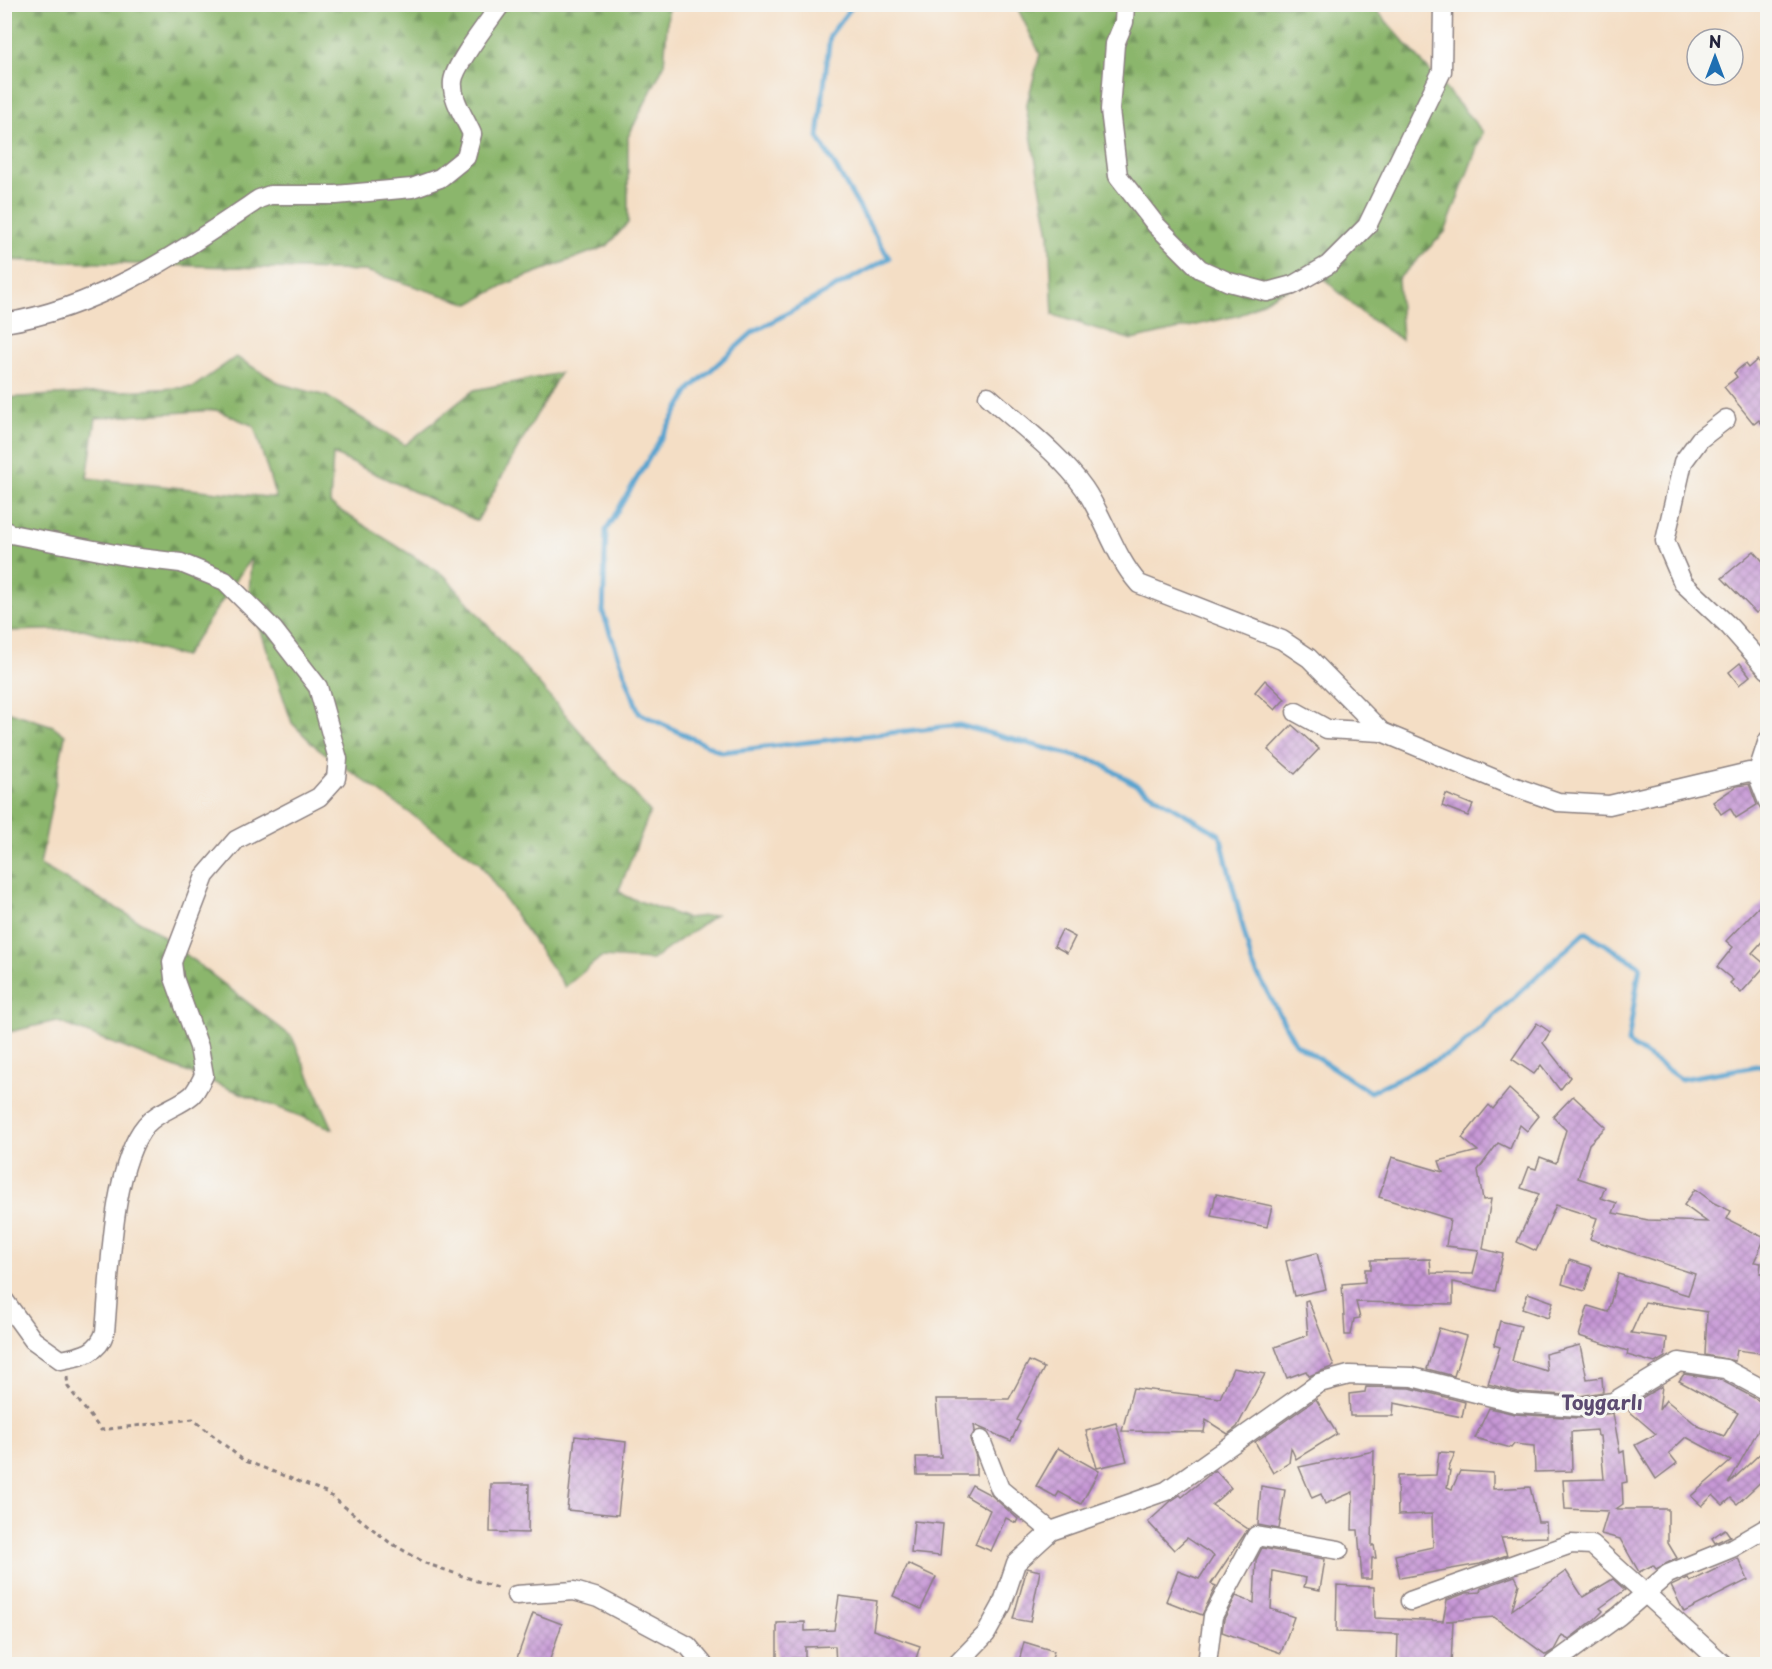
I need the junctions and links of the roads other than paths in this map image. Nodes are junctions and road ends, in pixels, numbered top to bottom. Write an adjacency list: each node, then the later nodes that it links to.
1 (501, 4): 4 (street)
2 (1125, 4): 3 (street)
3 (1443, 4)
4 (4, 323)
5 (988, 396): 10 (street)
6 (1726, 419): 8 (street)
7 (4, 530): 14 (street)
8 (1767, 670)
9 (1296, 712): 10 (street)
10 (1382, 732): 12 (street)
11 (1767, 740): 12 (street)
12 (1757, 774): 13 (street)
13 (1767, 802)
14 (4, 1300)
15 (1767, 1392): 18 (street)
16 (981, 1440): 18 (street)
17 (1767, 1527): 20 (street)
18 (1051, 1531): 25 (street)
19 (1339, 1550): 26 (street)
20 (1644, 1594): 22 (street); 23 (street); 27 (street)
21 (516, 1595): 24 (street)
22 (1410, 1601)
23 (1556, 1663)
24 (703, 1665)
25 (957, 1665)
26 (1208, 1665)
27 (1723, 1665)

